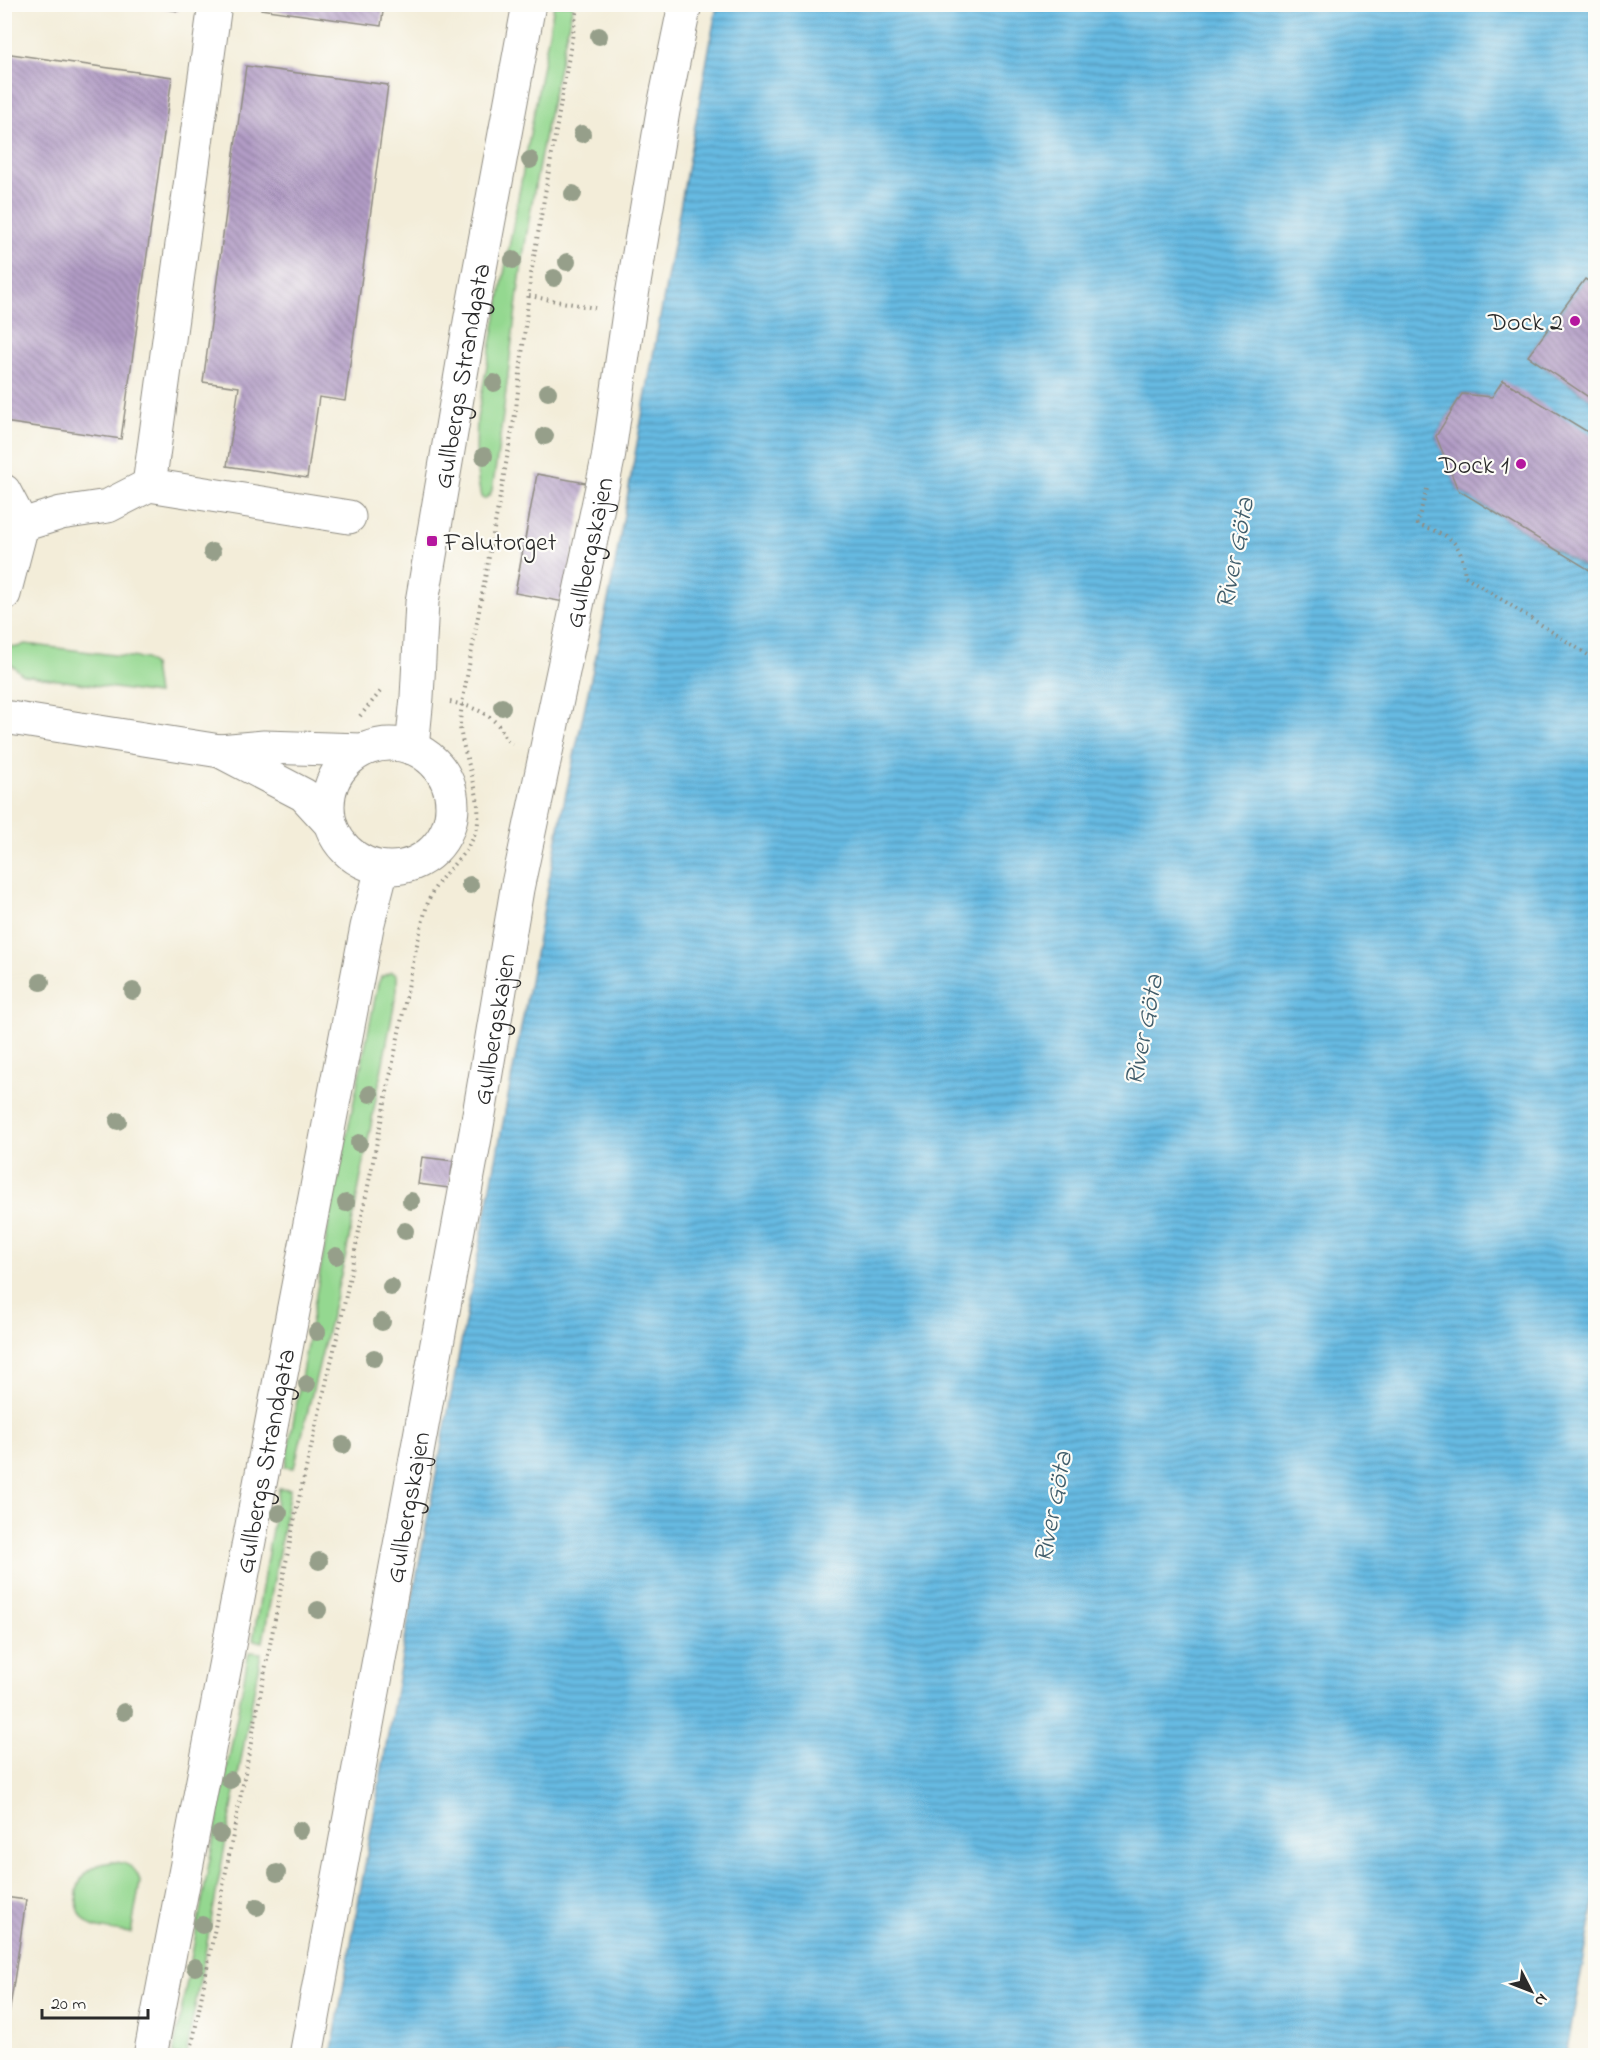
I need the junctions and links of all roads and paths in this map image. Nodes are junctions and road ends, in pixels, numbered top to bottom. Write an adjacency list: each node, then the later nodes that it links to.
1 (215, 4): 7 (street)
2 (529, 4): 14 (street, Gullbergs Strandgata)
3 (578, 4): 5 (path, Gullbergs Strandgata)
4 (685, 4): 6 (street, Gullbergskajen)
5 (529, 296): 6 (path); 15 (path, Gullbergs Strandgata)
6 (628, 313): 20 (street, Gullbergskajen)
7 (149, 485): 10 (street); 11 (street)
8 (1427, 489): 13 (path)
9 (4, 490): 11 (street)
10 (349, 517)
11 (22, 525): 12 (street)
12 (4, 594)
13 (1596, 660)
14 (417, 697): 17 (path); 18 (street, Gullbergs Strandgata)
15 (462, 704): 20 (path); 24 (path, Gullbergs Strandgata)
16 (4, 717): 19 (street)
17 (358, 736): 18 (street); 19 (street); 21 (street)
18 (411, 748): 22 (street)
19 (220, 751): 21 (street)
20 (543, 764): 25 (street, Gullbergskajen)
21 (330, 822): 22 (street)
22 (382, 868): 23 (street, Gullbergs Strandgata)
23 (150, 2055)
24 (190, 2055)
25 (306, 2055)

